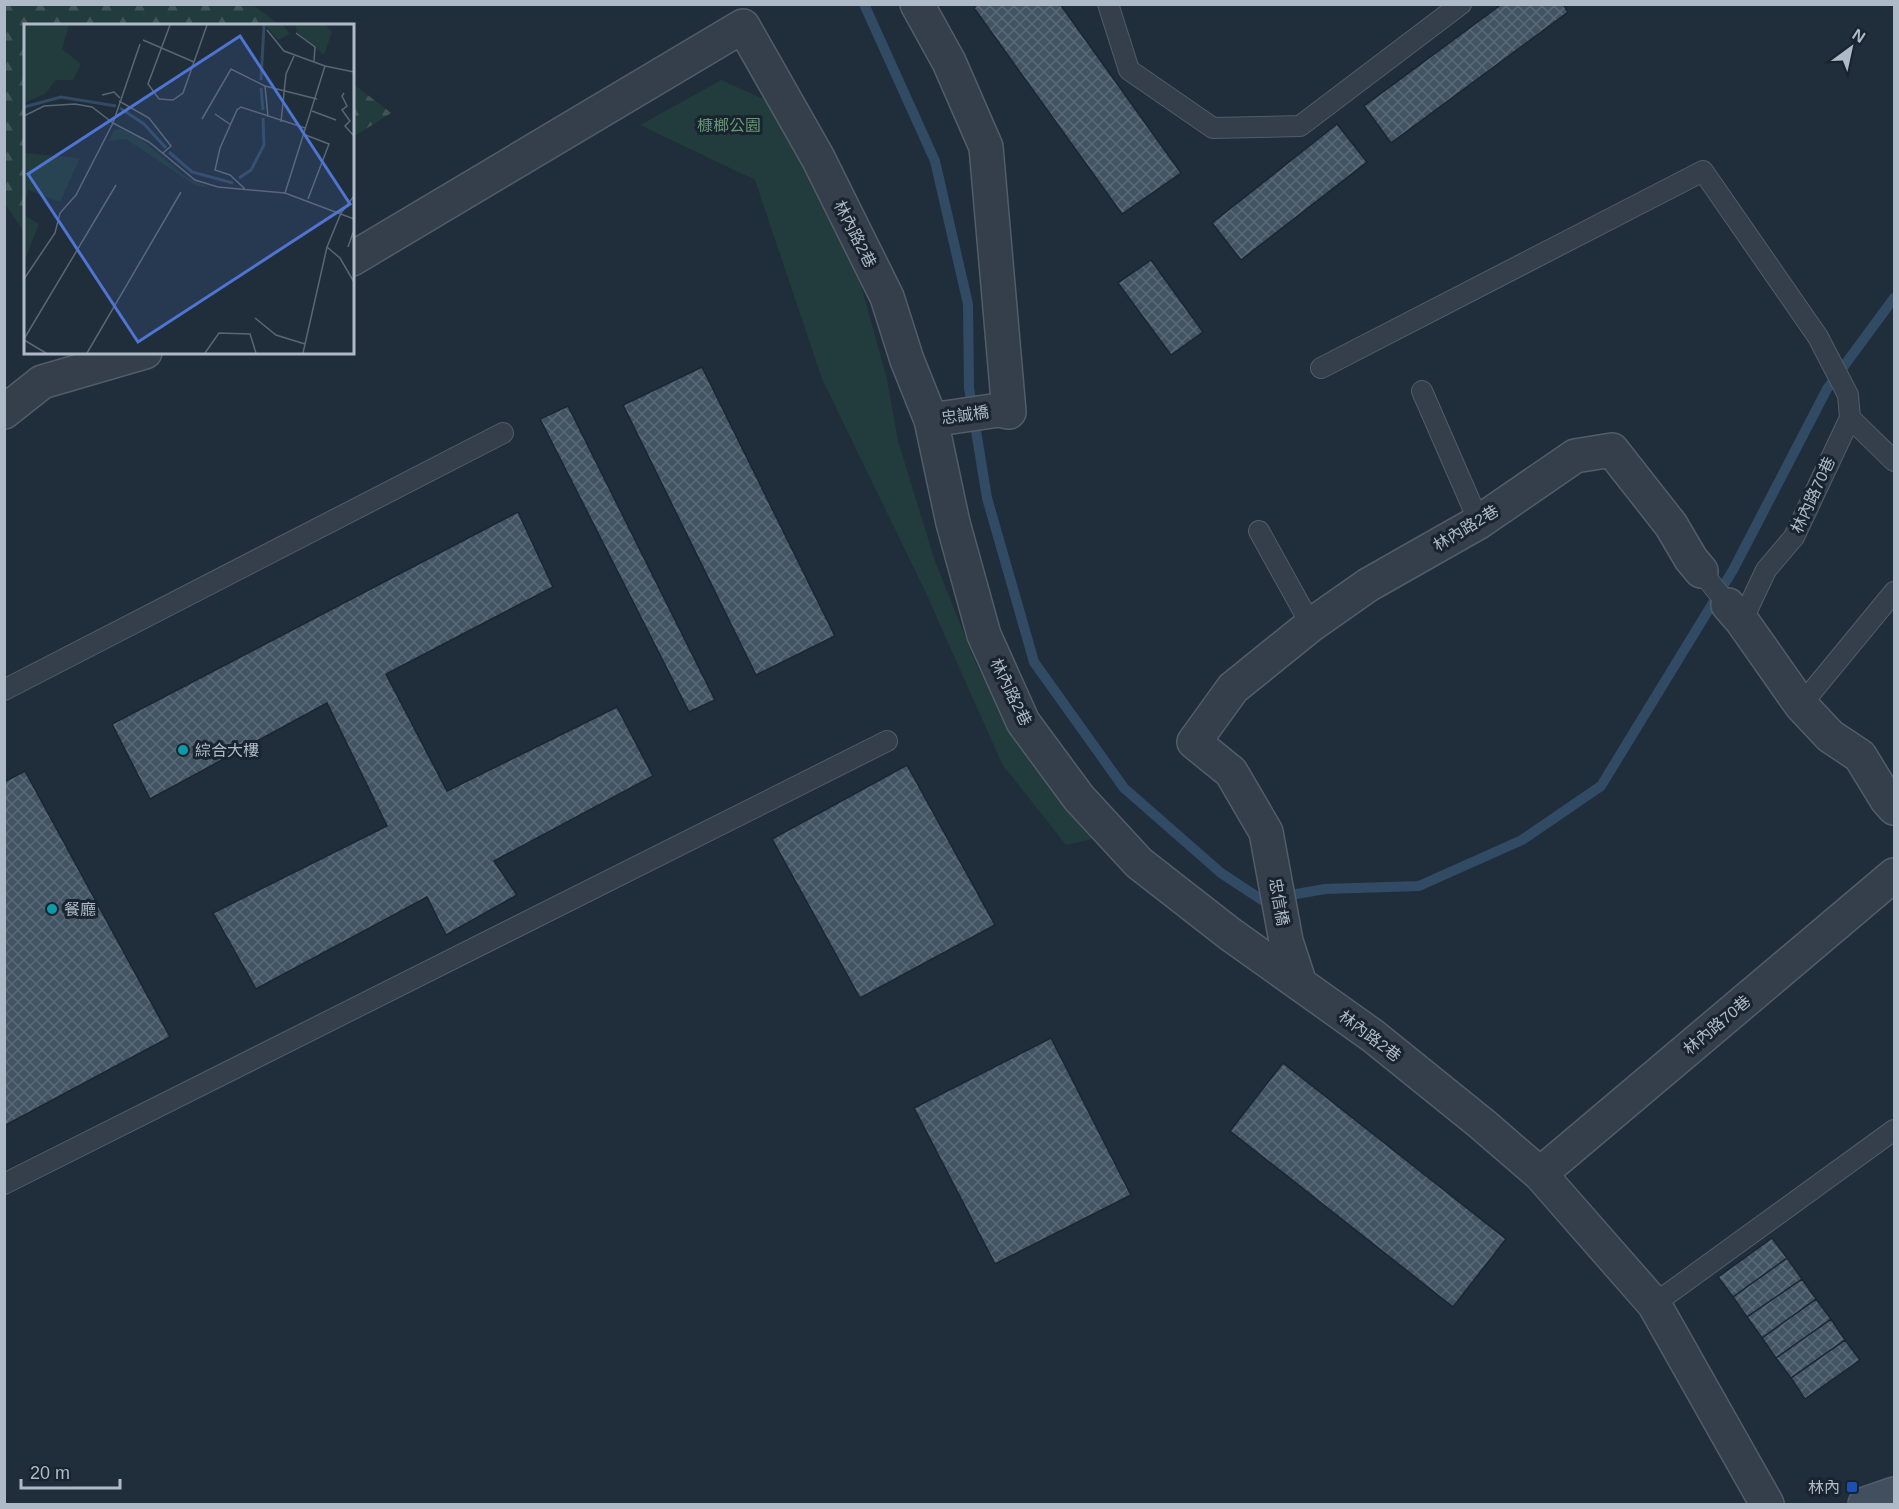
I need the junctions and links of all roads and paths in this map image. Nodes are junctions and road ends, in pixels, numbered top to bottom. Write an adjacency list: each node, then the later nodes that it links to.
1 (917, 4): 11 (street, 忠誠橋)
2 (1108, 4): 3 (lane)
3 (1461, 4)
4 (745, 12): 5 (street, 林內路2巷); 11 (street, 林內路2巷)
5 (354, 258)
6 (138, 354): 9 (street)
7 (1321, 368): 10 (lane)
8 (1422, 390): 14 (lane)
9 (4, 412)
10 (1850, 418): 13 (lane); 18 (lane, 林內路70巷)
11 (931, 420): 26 (street, 林內路2巷)
12 (503, 433): 20 (lane)
13 (1894, 461)
14 (1479, 522): 16 (street, 林內路2巷); 19 (street, 林內路2巷)
15 (1259, 531): 19 (lane)
16 (1701, 572): 18 (lane)
17 (1894, 592): 21 (lane)
18 (1735, 613): 21 (street)
19 (1311, 625): 24 (street, 林內路2巷)
20 (4, 690)
21 (1801, 705): 23 (street)
22 (887, 741): 29 (lane)
23 (1894, 808)
24 (1272, 863): 26 (street, 忠信橋)
25 (1894, 876): 28 (street, 林內路70巷)
26 (1300, 984): 28 (street, 林內路2巷)
27 (1894, 1130): 30 (lane)
28 (1540, 1174): 30 (street, 林內路2巷)
29 (4, 1184)
30 (1654, 1304): 32 (street, 林內路2巷)
31 (1894, 1494): 33 (street)
32 (1767, 1504)
33 (1865, 1504)

